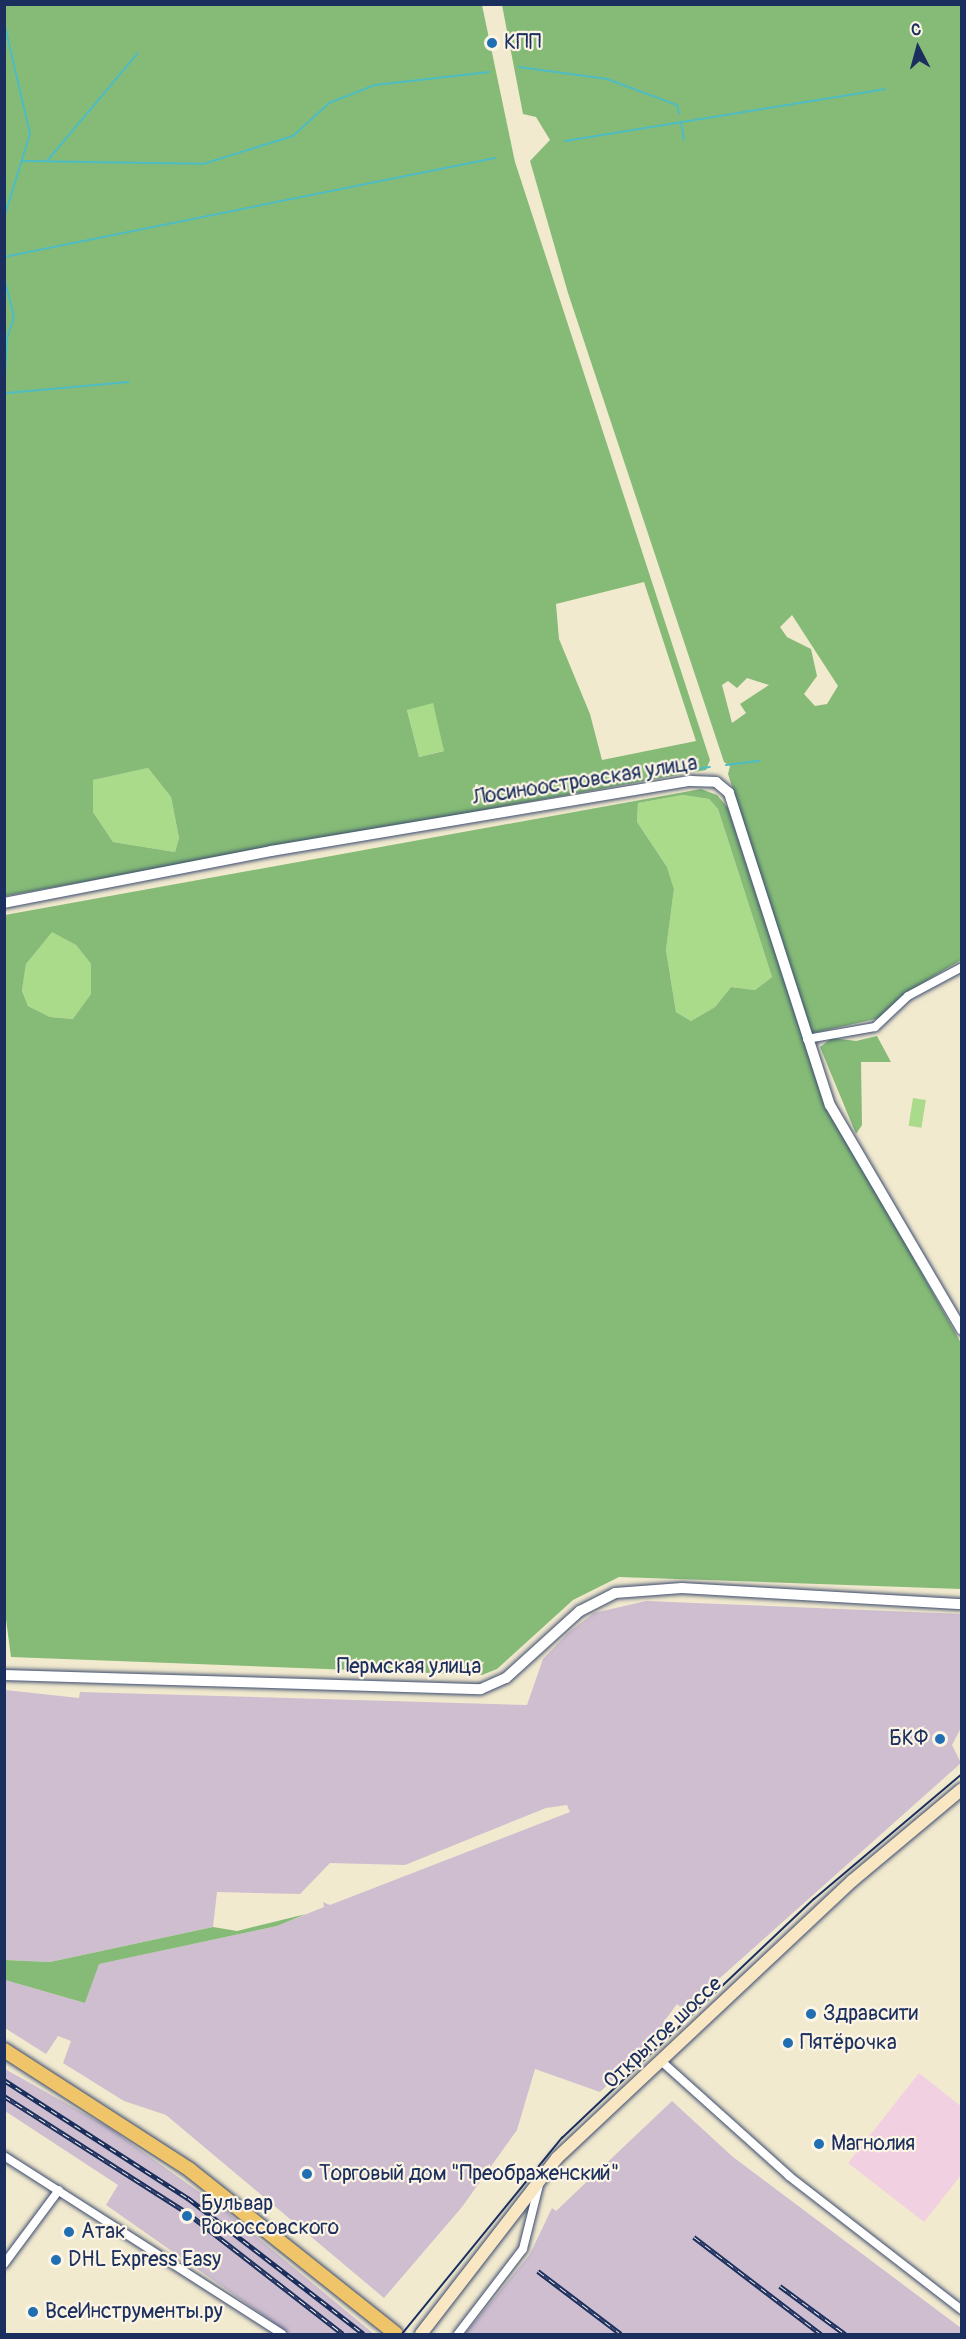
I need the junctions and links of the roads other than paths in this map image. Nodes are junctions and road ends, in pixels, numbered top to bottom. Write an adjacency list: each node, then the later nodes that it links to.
1 (4, 903): 3 (street, Лосиноостровская улица)
2 (962, 966): 3 (street)
3 (807, 1039): 4 (street, Лосиноостровская улица)
4 (962, 1330)
5 (962, 1604): 6 (street, Пермская улица)
6 (4, 1675)
7 (962, 1789): 9 (main road, Открытое шоссе)
8 (4, 2052): 16 (main road)
9 (661, 2061): 11 (main road, Открытое шоссе); 14 (street)
10 (4, 2156): 12 (street)
11 (540, 2181): 17 (main road, Открытое шоссе); 18 (street)
12 (59, 2190): 13 (street); 15 (street)
13 (4, 2264)
14 (962, 2310)
15 (282, 2334)
16 (395, 2334)
17 (421, 2334)
18 (458, 2334)

